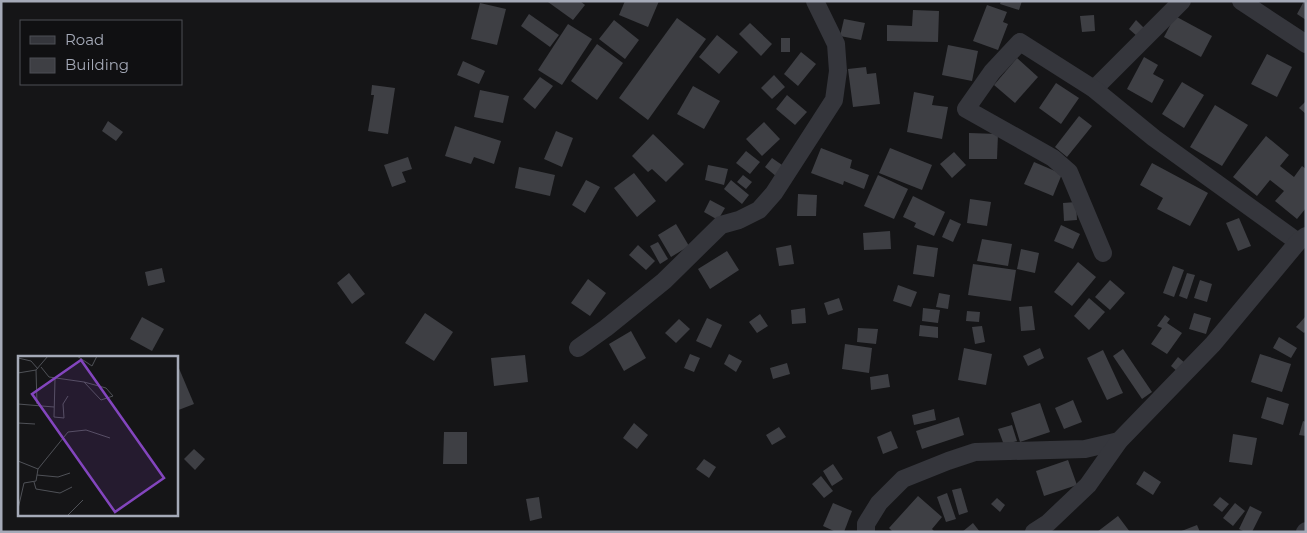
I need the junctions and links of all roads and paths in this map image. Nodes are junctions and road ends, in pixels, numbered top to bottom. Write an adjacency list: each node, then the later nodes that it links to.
1 (814, 1): 8 (street)
2 (1182, 1): 5 (street)
3 (1241, 1): 4 (street)
4 (1306, 44)
5 (1094, 89): 6 (street); 7 (street)
6 (1302, 239): 9 (street)
7 (1103, 253)
8 (578, 348)
9 (1119, 441): 10 (street); 11 (street)
10 (866, 532)
11 (1034, 532)

